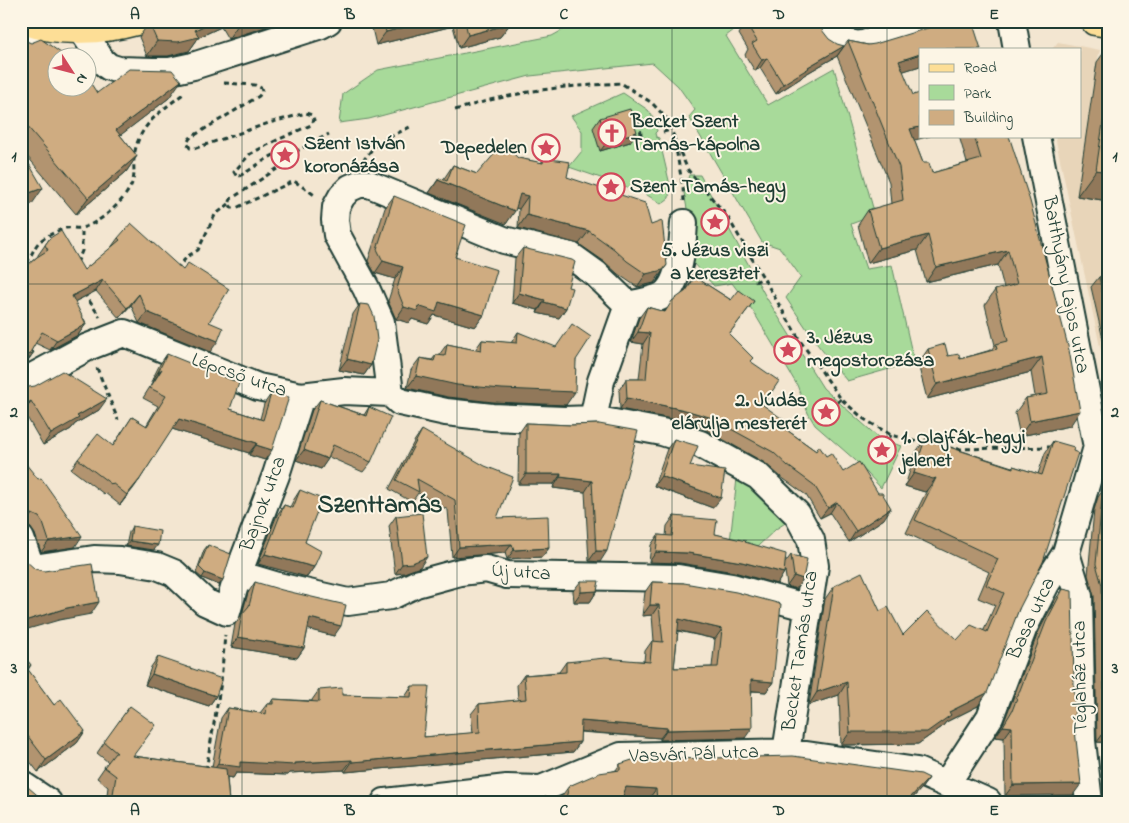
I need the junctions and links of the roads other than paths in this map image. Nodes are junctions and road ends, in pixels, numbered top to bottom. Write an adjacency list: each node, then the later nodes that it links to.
1 (136, 21): 9 (main road)
2 (328, 21): 9 (street)
3 (819, 21): 4 (street)
4 (939, 21)
5 (1012, 21): 10 (street)
6 (1095, 21): 7 (main road)
7 (1108, 23)
8 (28, 30): 9 (main road)
9 (82, 30)
10 (1017, 48)
11 (1036, 138): 18 (street, Batthyány Lajos utca)
12 (684, 223): 13 (street)
13 (628, 305): 15 (street); 17 (street)
14 (21, 384): 16 (street, Lépcső utca)
15 (390, 393): 16 (street, Lépcső utca); 17 (street, Lépcső utca)
16 (301, 396): 21 (street, Bajnok utca)
17 (593, 419): 22 (street, Becket Tamás utca)
18 (1103, 453): 20 (street, Basa utca)
19 (21, 539): 21 (street, Bajnok utca)
20 (1066, 553): 24 (street, Basa utca); 30 (street, Téglaház utca)
21 (238, 574): 22 (street, Új utca)
22 (809, 608): 23 (street, Becket Tamás utca)
23 (786, 752): 24 (street, Vasvári Pál utca); 26 (street, Vasvári Pál utca)
24 (947, 783): 29 (street)
25 (21, 784): 27 (street)
26 (530, 796): 28 (street, Vasvári Pál utca)
27 (48, 802)
28 (384, 802)
29 (988, 802)
30 (1089, 802)

